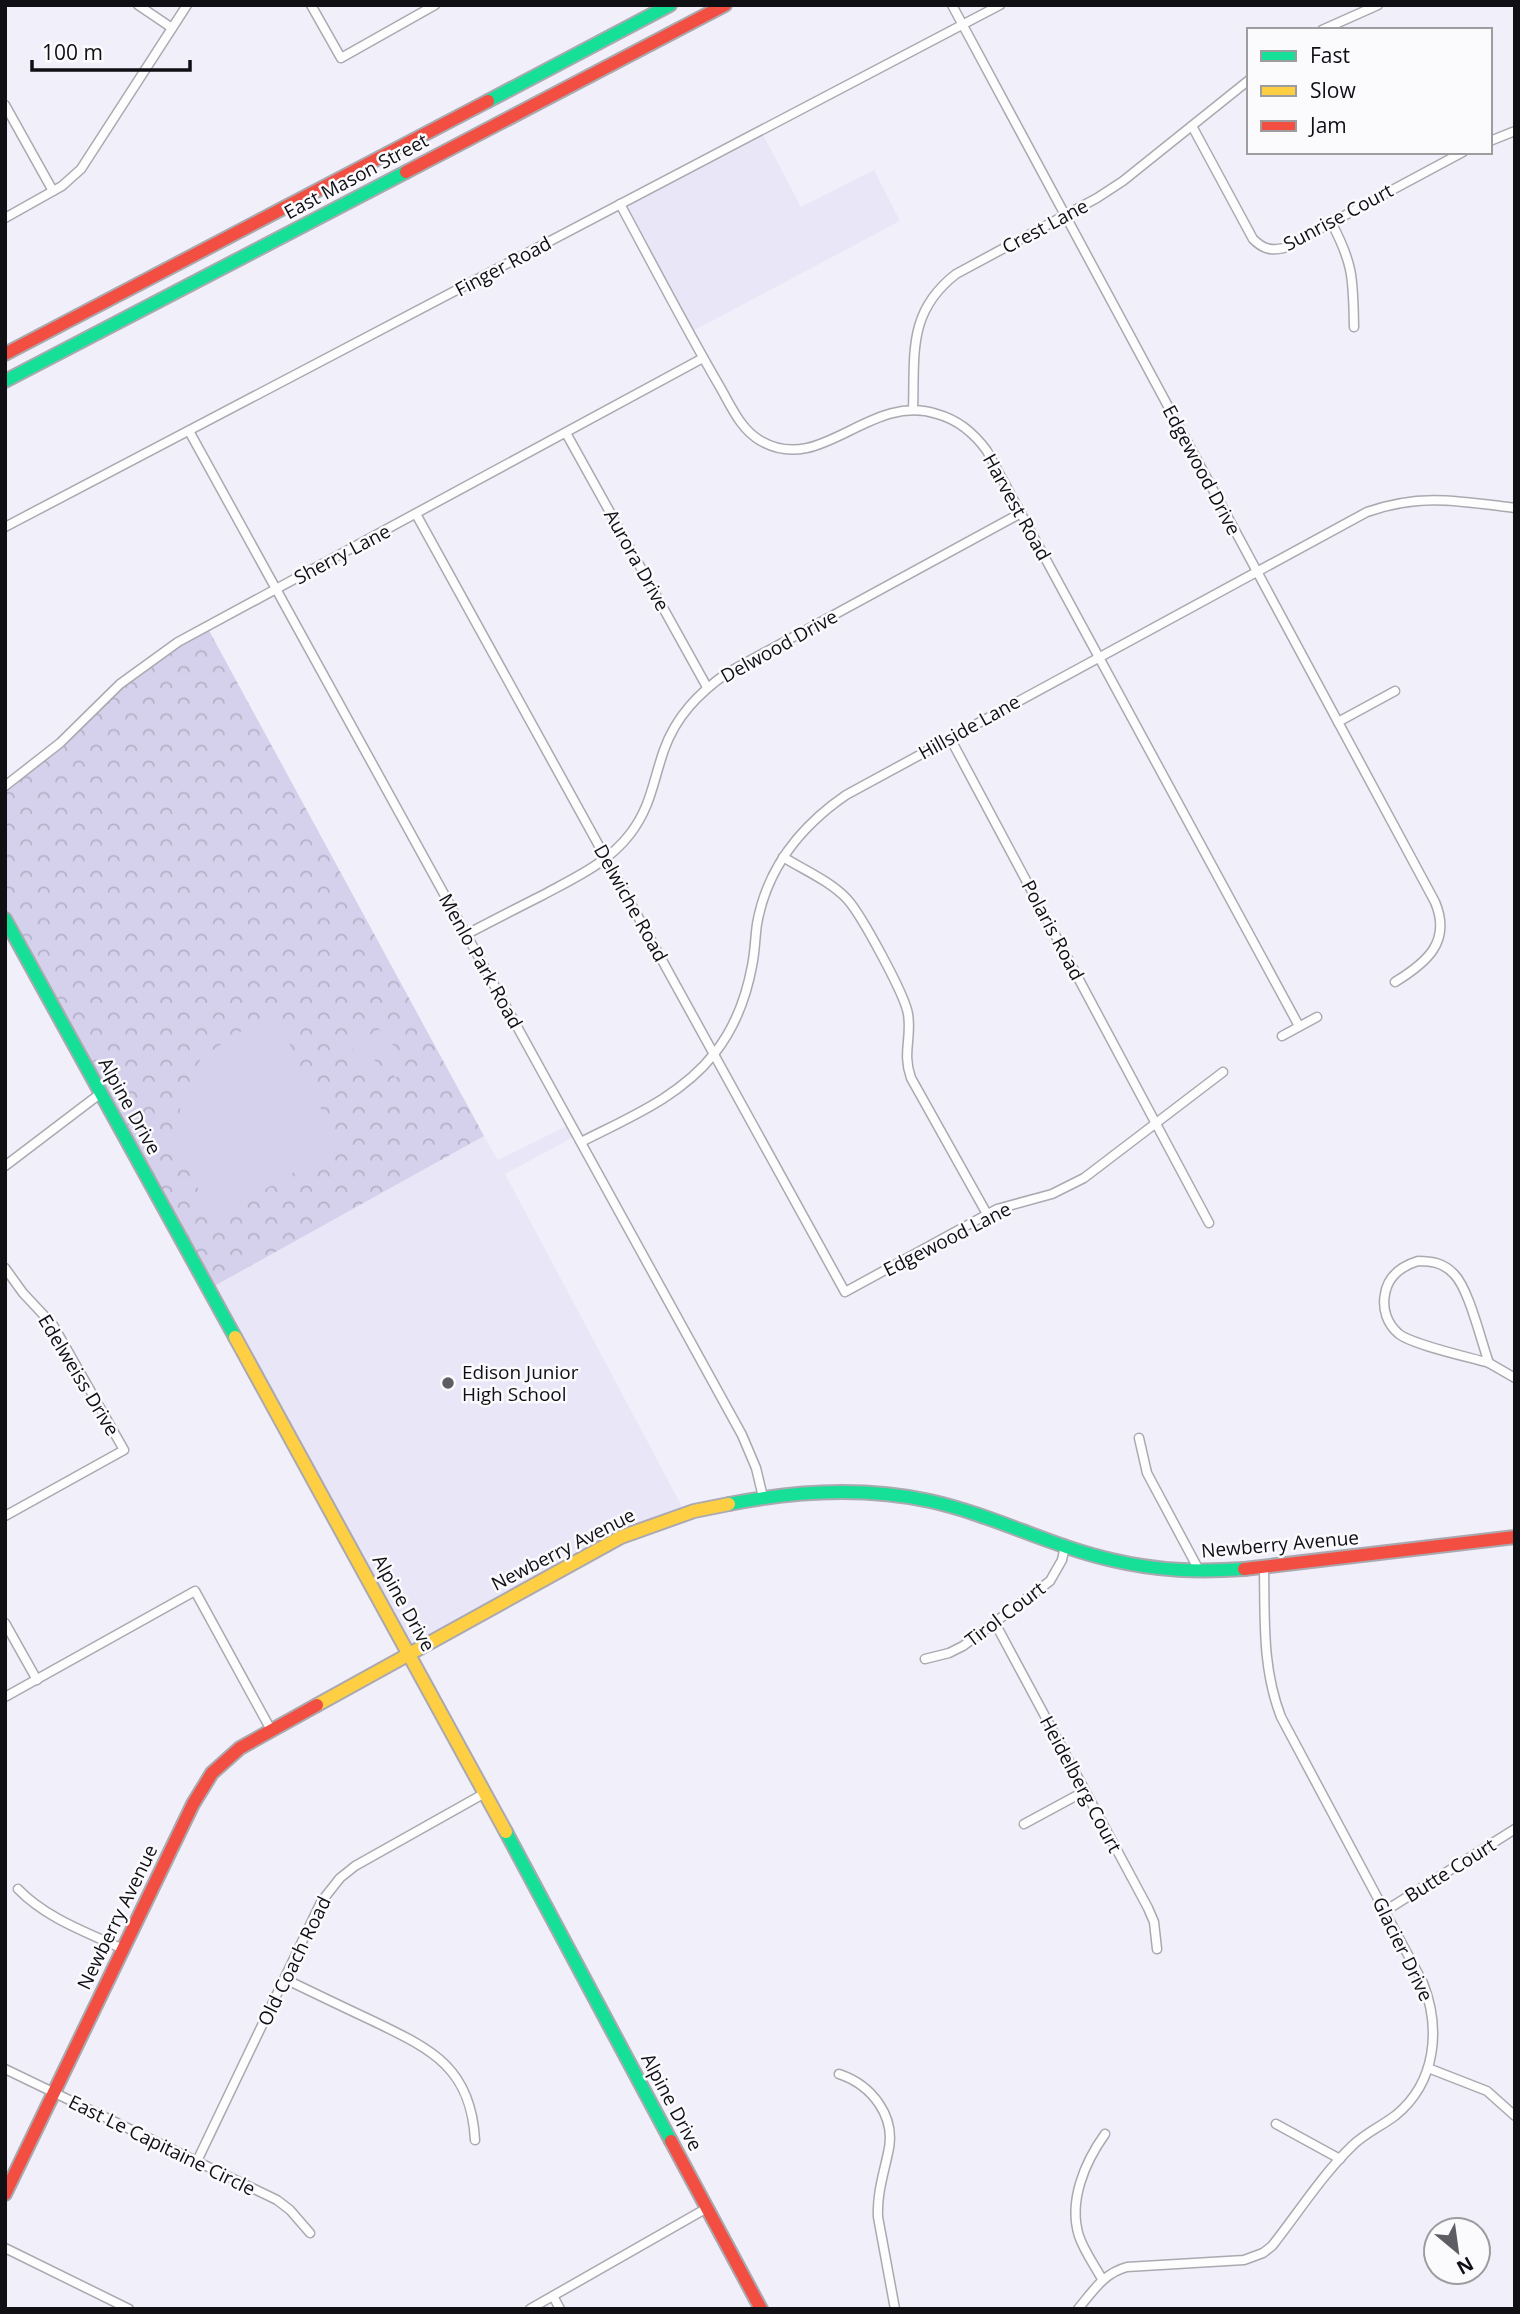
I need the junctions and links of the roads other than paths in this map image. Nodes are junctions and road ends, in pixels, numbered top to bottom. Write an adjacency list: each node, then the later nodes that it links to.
1 (138, 5): 11 (street)
2 (187, 5): 11 (street)
3 (311, 5): 4 (street)
4 (435, 5)
5 (670, 5): 25 (street, East Mason Street)
6 (725, 5): 27 (street, East Mason Street)
7 (952, 5): 10 (street, Edgewood Drive)
8 (1000, 5): 10 (street, Finger Road)
9 (1378, 5): 12 (street)
10 (963, 25): 20 (street, Finger Road); 21 (street, Edgewood Drive)
11 (172, 28): 19 (street)
12 (1326, 28)
13 (1247, 82): 15 (street, Crest Lane)
14 (5, 105): 19 (street)
15 (1192, 126): 21 (street, Crest Lane); 23 (street, Sunrise Court)
16 (1515, 131): 17 (street)
17 (1492, 140)
18 (1459, 154): 23 (street, Sunrise Court)
19 (53, 191): 22 (street)
20 (620, 204): 26 (street, Harvest Road); 29 (street, Finger Road)
21 (1066, 216): 28 (street, Crest Lane); 35 (street, Edgewood Drive)
22 (5, 218)
23 (1331, 222): 24 (street)
24 (1354, 327)
25 (5, 354)
26 (703, 358): 28 (street, Harvest Road); 30 (street, Sherry Lane)
27 (5, 381)
28 (913, 410): 32 (street, Harvest Road)
29 (189, 430): 34 (street, Finger Road); 36 (street, Menlo Park Road)
30 (566, 433): 33 (street, Sherry Lane); 38 (street, Aurora Drive)
31 (1515, 508): 35 (street, Hillside Lane)
32 (1021, 513): 37 (street, Harvest Road); 38 (street, Delwood Drive)
33 (416, 514): 36 (street, Sherry Lane); 44 (street, Delwiche Road)
34 (5, 527)
35 (1257, 571): 37 (street, Hillside Lane); 40 (street, Edgewood Drive)
36 (276, 589): 42 (street, Sherry Lane); 46 (street, Menlo Park Road)
37 (1098, 657): 41 (street, Hillside Lane); 49 (street, Harvest Road)
38 (707, 687): 44 (street, Delwood Drive)
39 (1395, 691): 40 (street)
40 (1338, 722): 47 (street, Edgewood Drive)
41 (950, 738): 43 (street, Hillside Lane); 54 (street, Polaris Road)
42 (5, 786)
43 (783, 857): 51 (street, Hillside Lane); 57 (street)
44 (606, 859): 46 (street, Delwood Drive); 51 (street, Delwiche Road)
45 (5, 919): 53 (street, Alpine Drive)
46 (467, 934): 55 (street, Menlo Park Road)
47 (1395, 982)
48 (1317, 1017): 49 (street)
49 (1299, 1026): 50 (street)
50 (1282, 1036)
51 (713, 1054): 55 (street, Hillside Lane); 60 (street, Delwiche Road)
52 (1223, 1072): 54 (street, Edgewood Lane)
53 (101, 1093): 56 (street); 72 (street, Alpine Drive)
54 (1156, 1123): 57 (street, Edgewood Lane); 58 (street, Polaris Road)
55 (581, 1142): 64 (street, Menlo Park Road)
56 (5, 1166)
57 (987, 1214): 60 (street, Edgewood Lane)
58 (1209, 1223)
59 (5, 1268): 65 (street, Edelweiss Drive)
60 (845, 1292)
61 (1489, 1363): 61 (street); 62 (street)
62 (1515, 1378)
63 (1139, 1438): 69 (street)
64 (763, 1497): 67 (street, Newberry Avenue); 72 (street, Newberry Avenue)
65 (5, 1516)
66 (1515, 1537): 68 (street, Newberry Avenue)
67 (1065, 1546): 69 (street, Newberry Avenue); 71 (street, Tirol Court)
68 (1264, 1568): 69 (street, Newberry Avenue); 82 (street, Glacier Drive)
69 (1200, 1572)
70 (5, 1623): 74 (street)
71 (995, 1623): 73 (street, Tirol Court); 77 (street, Heidelberg Court)
72 (410, 1654): 76 (street, Newberry Avenue); 78 (street, Alpine Drive)
73 (925, 1659)
74 (37, 1680): 75 (street); 76 (street)
75 (5, 1697)
76 (271, 1730): 83 (street, Newberry Avenue)
77 (1085, 1791): 79 (street); 84 (street, Heidelberg Court)
78 (485, 1793): 85 (street, Old Coach Road); 97 (street, Alpine Drive)
79 (1024, 1824)
80 (1515, 1829): 82 (street, Butte Court)
81 (18, 1889): 83 (street)
82 (1385, 1911): 86 (street, Glacier Drive)
83 (123, 1949): 89 (street, Newberry Avenue)
84 (1157, 1949)
85 (285, 1979): 93 (street); 95 (street, Old Coach Road)
86 (1428, 2068): 90 (street); 94 (street, Glacier Drive)
87 (5, 2069): 89 (street, East Le Capitaine Circle)
88 (839, 2074): 106 (street)
89 (54, 2092): 95 (street, East Le Capitaine Circle); 96 (street, Newberry Avenue)
90 (1515, 2116)
91 (1276, 2124): 94 (street)
92 (1105, 2134): 100 (street)
93 (475, 2140)
94 (1340, 2159): 100 (street, Glacier Drive)
95 (197, 2161): 98 (street, East Le Capitaine Circle)
96 (5, 2194)
97 (707, 2208): 101 (street); 105 (street, Alpine Drive)
98 (310, 2233)
99 (5, 2248): 102 (street)
100 (1102, 2279): 107 (street)
101 (553, 2296): 103 (street); 104 (street)
102 (129, 2309)
103 (530, 2309)
104 (560, 2309)
105 (761, 2309)
106 (895, 2309)
107 (1078, 2309)

